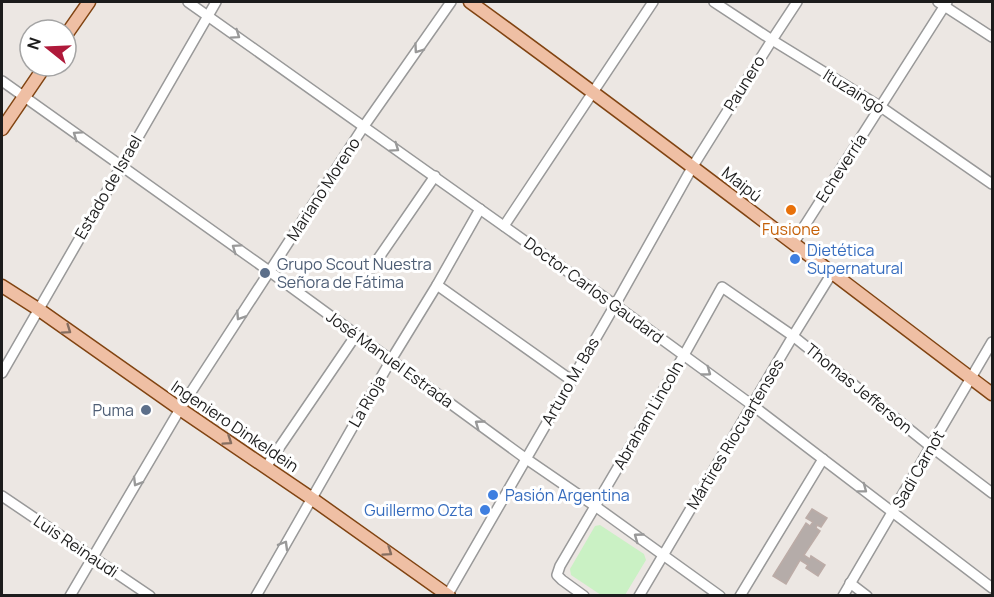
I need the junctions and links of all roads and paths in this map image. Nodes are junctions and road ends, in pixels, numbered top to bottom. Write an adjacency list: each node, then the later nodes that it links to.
1 (89, 2): 11 (main road)
2 (188, 2): 10 (street, Doctor Carlos Gaudard)
3 (216, 2): 10 (street, Estado de Israel)
4 (452, 2): 19 (street, Mariano Moreno, one-way to 19)
5 (470, 2): 16 (main road, Maipú)
6 (653, 2): 16 (street)
7 (714, 2): 13 (street, Ituzaingó)
8 (797, 2): 13 (street, Paunero)
9 (943, 3): 12 (street); 18 (street, Echeverría)
10 (208, 15): 19 (street, Doctor Carlos Gaudard, one-way to 19); 21 (street, Estado de Israel)
11 (78, 18)
12 (993, 37)
13 (772, 40): 18 (street, Ituzaingó); 22 (street, Paunero)
14 (36, 78): 17 (main road)
15 (2, 81): 17 (street, José Manuel Estrada)
16 (594, 91): 22 (main road, Maipú); 26 (street)
17 (23, 97): 20 (main road); 21 (street, José Manuel Estrada, one-way to 17)
18 (880, 108): 24 (street, Ituzaingó); 27 (street, Echeverría)
19 (364, 126): 23 (street, Doctor Carlos Gaudard, one-way to 23); 29 (street, Mariano Moreno)
20 (2, 129)
21 (121, 166): 29 (street, José Manuel Estrada, one-way to 21); 35 (street, Estado de Israel)
22 (693, 166): 27 (main road, Maipú); 34 (street, Arturo M. Bas)
23 (435, 176): 25 (street, Doctor Carlos Gaudard); 28 (street)
24 (993, 184)
25 (480, 209): 26 (street, Doctor Carlos Gaudard); 31 (street, La Rioja)
26 (504, 226): 34 (street, Doctor Carlos Gaudard)
27 (793, 244): 30 (main road, Maipú)
28 (371, 269)
29 (269, 271): 36 (street, José Manuel Estrada); 46 (street, Mariano Moreno, one-way to 46)
30 (832, 273): 37 (street, Mártires Riocuartenses); 42 (main road, Maipú)
31 (437, 285): 40 (street, La Rioja); 43 (street)
32 (2, 286): 35 (main road, Ingeniero Dinkeldein)
33 (722, 287): 37 (street, Thomas Jefferson); 39 (street, Abraham Lincoln)
34 (615, 305): 39 (street, Doctor Carlos Gaudard); 43 (street, Arturo M. Bas)
35 (38, 309): 41 (street, Estado de Israel); 46 (main road, Ingeniero Dinkeldein, one-way to 46)
36 (356, 335): 40 (street, José Manuel Estrada); 50 (street)
37 (793, 336): 45 (street, Mártires Riocuartenses); 47 (street, Thomas Jefferson)
38 (993, 342): 42 (street, Sadi Carnot)
39 (684, 356): 45 (street, Doctor Carlos Gaudard, one-way to 45); 54 (street, Abraham Lincoln)
40 (391, 360): 48 (street, José Manuel Estrada, one-way to 40); 53 (street, La Rioja)
41 (2, 373)
42 (972, 379): 44 (main road, Maipú); 47 (street, Sadi Carnot)
43 (571, 380): 48 (street, Arturo M. Bas)
44 (993, 394)
45 (752, 405): 49 (street, Doctor Carlos Gaudard); 56 (street, Mártires Riocuartenses)
46 (180, 409): 50 (main road, Ingeniero Dinkeldein, one-way to 50); 57 (street, Mariano Moreno, one-way to 57)
47 (930, 446): 51 (street, Thomas Jefferson); 55 (street, Sadi Carnot)
48 (525, 459): 54 (street, José Manuel Estrada); 60 (street, Arturo M. Bas)
49 (823, 459): 55 (street, Doctor Carlos Gaudard, one-way to 55); 67 (street)
50 (266, 467): 53 (main road, Ingeniero Dinkeldein)
51 (993, 493)
52 (2, 496): 57 (street, Luis Reinaudi)
53 (311, 498): 60 (main road, Ingeniero Dinkeldein, one-way to 60); 63 (street, La Rioja, one-way to 53)
54 (595, 506): 56 (street, José Manuel Estrada, one-way to 54); 64 (street, Abraham Lincoln)
55 (893, 512): 58 (street, Sadi Carnot); 59 (street, Doctor Carlos Gaudard)
56 (663, 555): 65 (street, Mártires Riocuartenses); 66 (street, José Manuel Estrada)
57 (93, 556): 61 (street, Mariano Moreno); 62 (street, Luis Reinaudi)
58 (850, 583): 68 (street, Sadi Carnot); 69 (street)
59 (993, 588)
60 (448, 595)
61 (70, 596)
62 (150, 596)
63 (255, 596)
64 (584, 596)
65 (639, 596)
66 (720, 596)
67 (740, 596)
68 (843, 596)
69 (867, 596)

